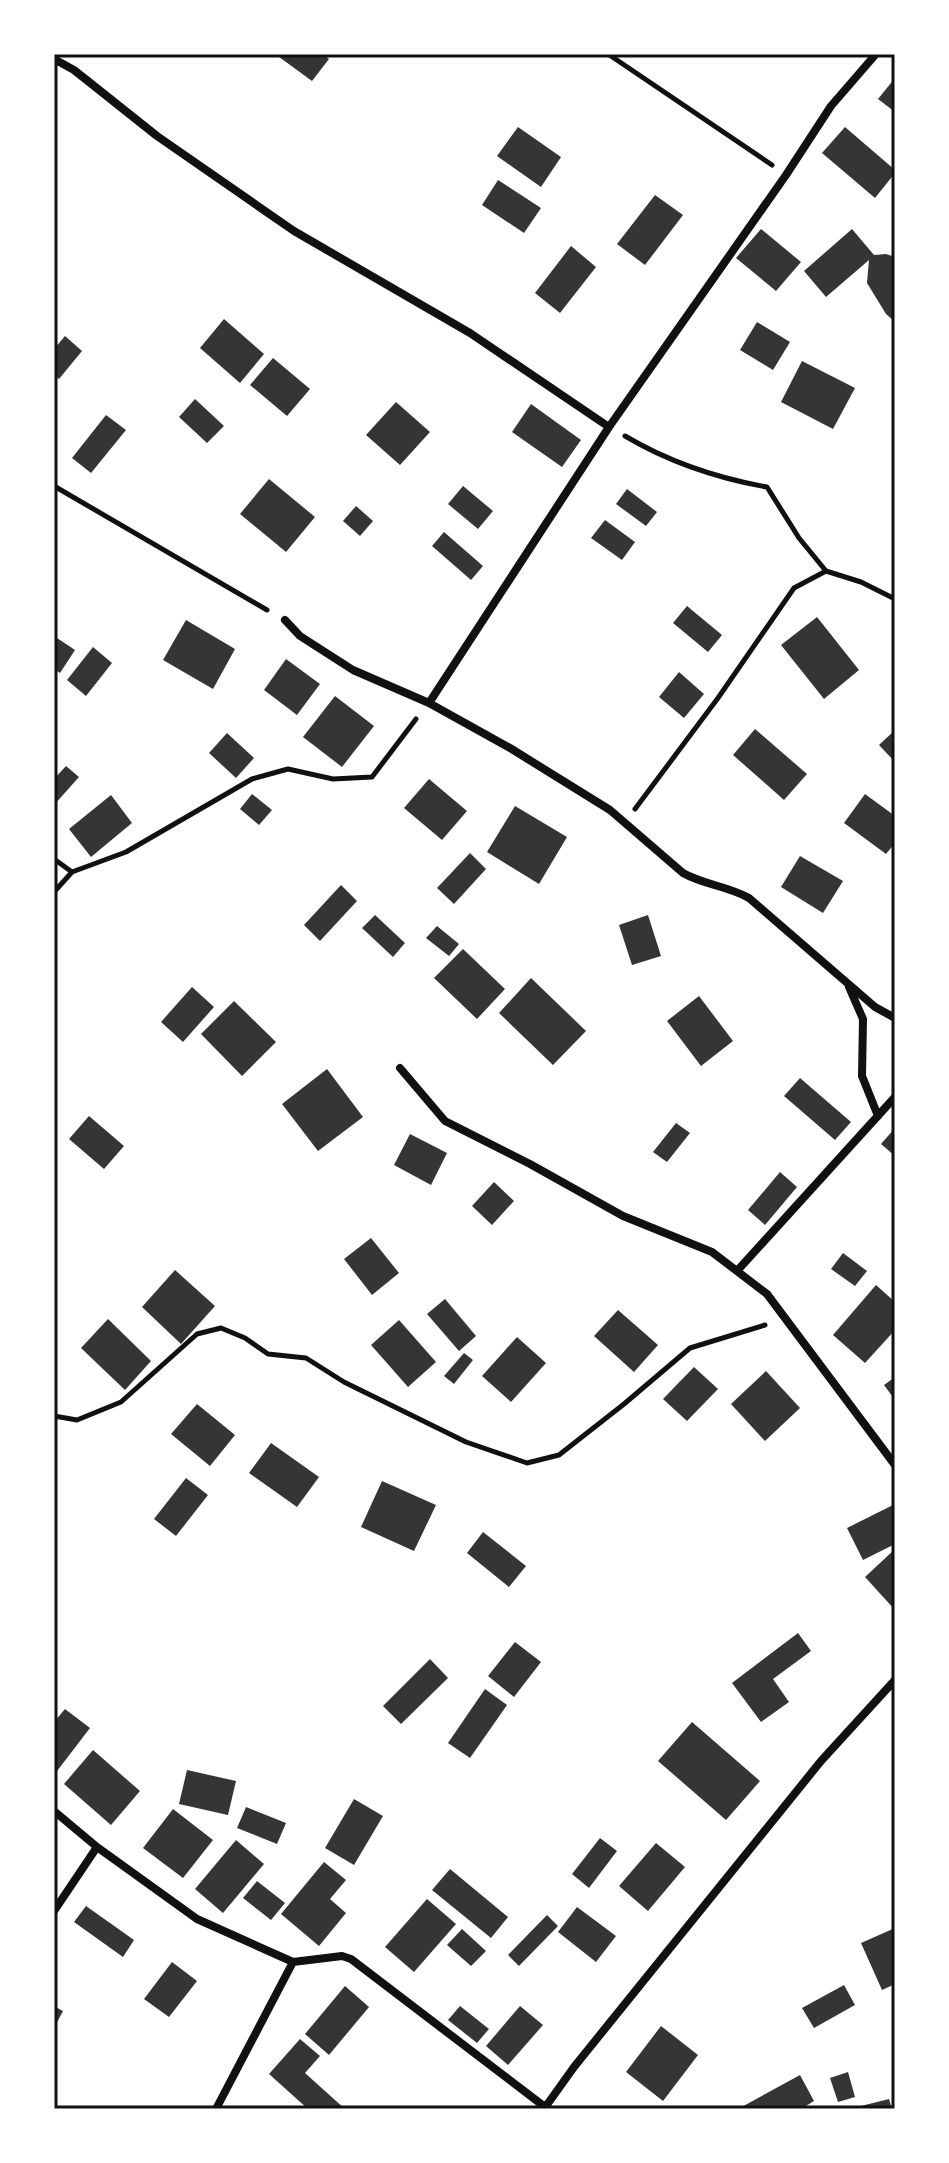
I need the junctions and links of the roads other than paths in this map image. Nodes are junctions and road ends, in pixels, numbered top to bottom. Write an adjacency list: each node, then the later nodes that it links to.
1 (876, 54): 3 (street)
2 (54, 59): 3 (street)
3 (609, 427): 5 (street)
4 (285, 620): 5 (street)
5 (429, 703): 6 (street)
6 (847, 983): 7 (street); 10 (street)
7 (895, 1018)
8 (400, 1068): 11 (street)
9 (895, 1097): 10 (street)
10 (878, 1116): 11 (street)
11 (737, 1271): 12 (street)
12 (895, 1465)
13 (895, 1680): 18 (street)
14 (54, 1811): 15 (street)
15 (97, 1847): 16 (street); 17 (street)
16 (54, 1911)
17 (293, 1962): 18 (street); 19 (street)
18 (545, 2108)
19 (216, 2109)

